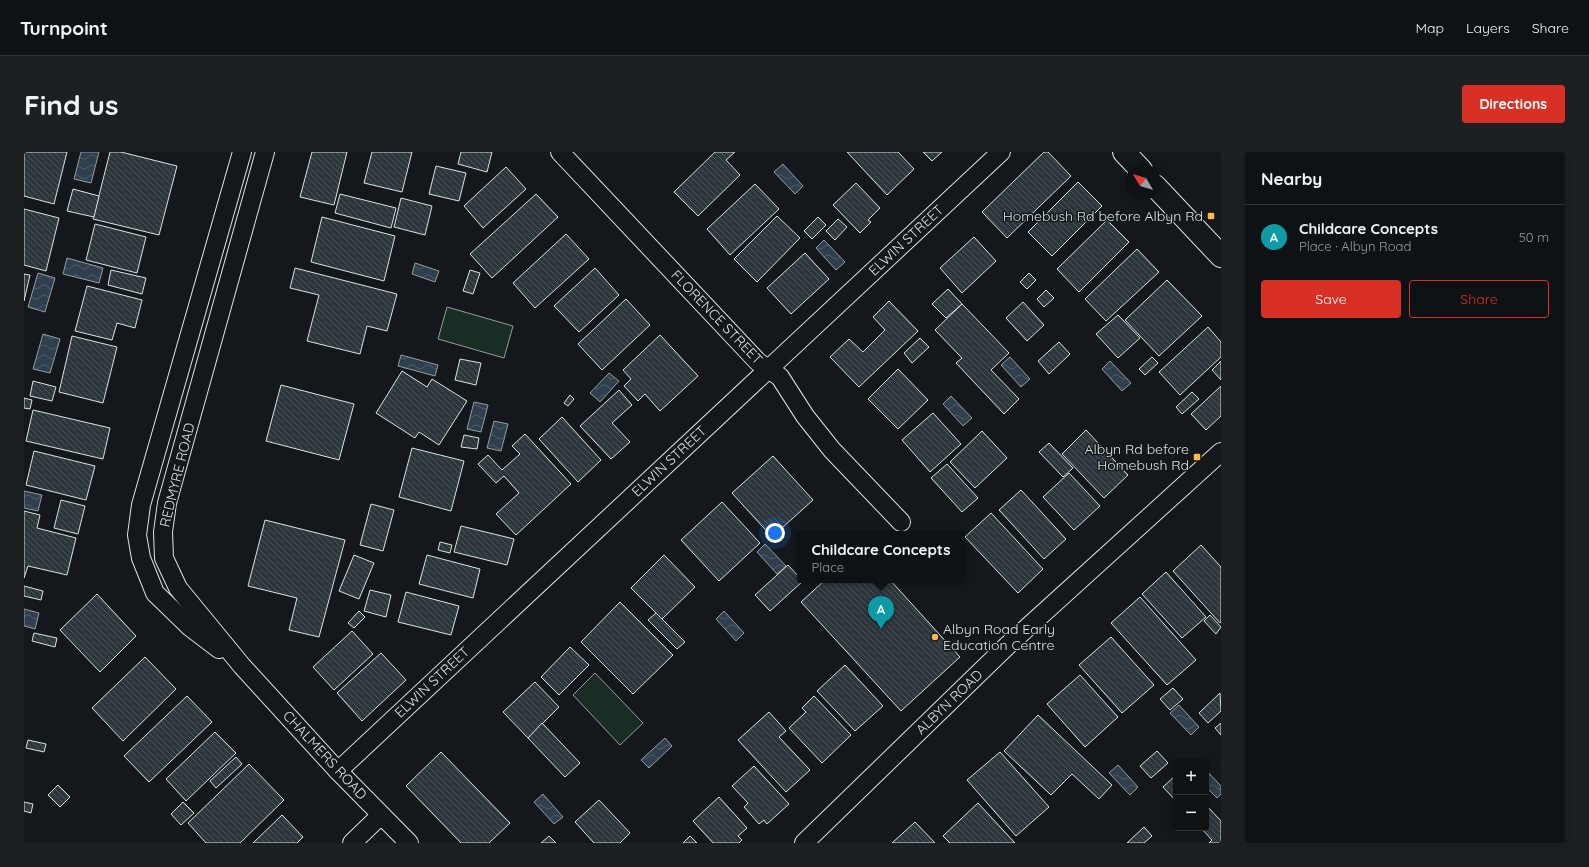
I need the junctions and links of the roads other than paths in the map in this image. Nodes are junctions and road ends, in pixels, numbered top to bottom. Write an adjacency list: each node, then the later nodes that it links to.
1 (242, 152): 12 (street, REDMYRE ROAD)
2 (265, 152): 12 (street, REDMYRE ROAD)
3 (560, 152): 9 (street, FLORENCE STREET)
4 (1001, 152): 9 (street, ELWIN STREET)
5 (1124, 152): 6 (main road)
6 (1135, 164)
7 (1161, 192): 8 (main road)
8 (1221, 256)
9 (768, 368): 11 (street, FLORENCE STREET); 13 (street, ELWIN STREET)
10 (1221, 452): 17 (street, ALBYN ROAD)
11 (901, 522)
12 (242, 666): 13 (street, CHALMERS ROAD)
13 (338, 771): 14 (street, CHALMERS ROAD)
14 (381, 815): 15 (street); 16 (street, CHALMERS ROAD)
15 (352, 843)
16 (409, 843)
17 (804, 843)

